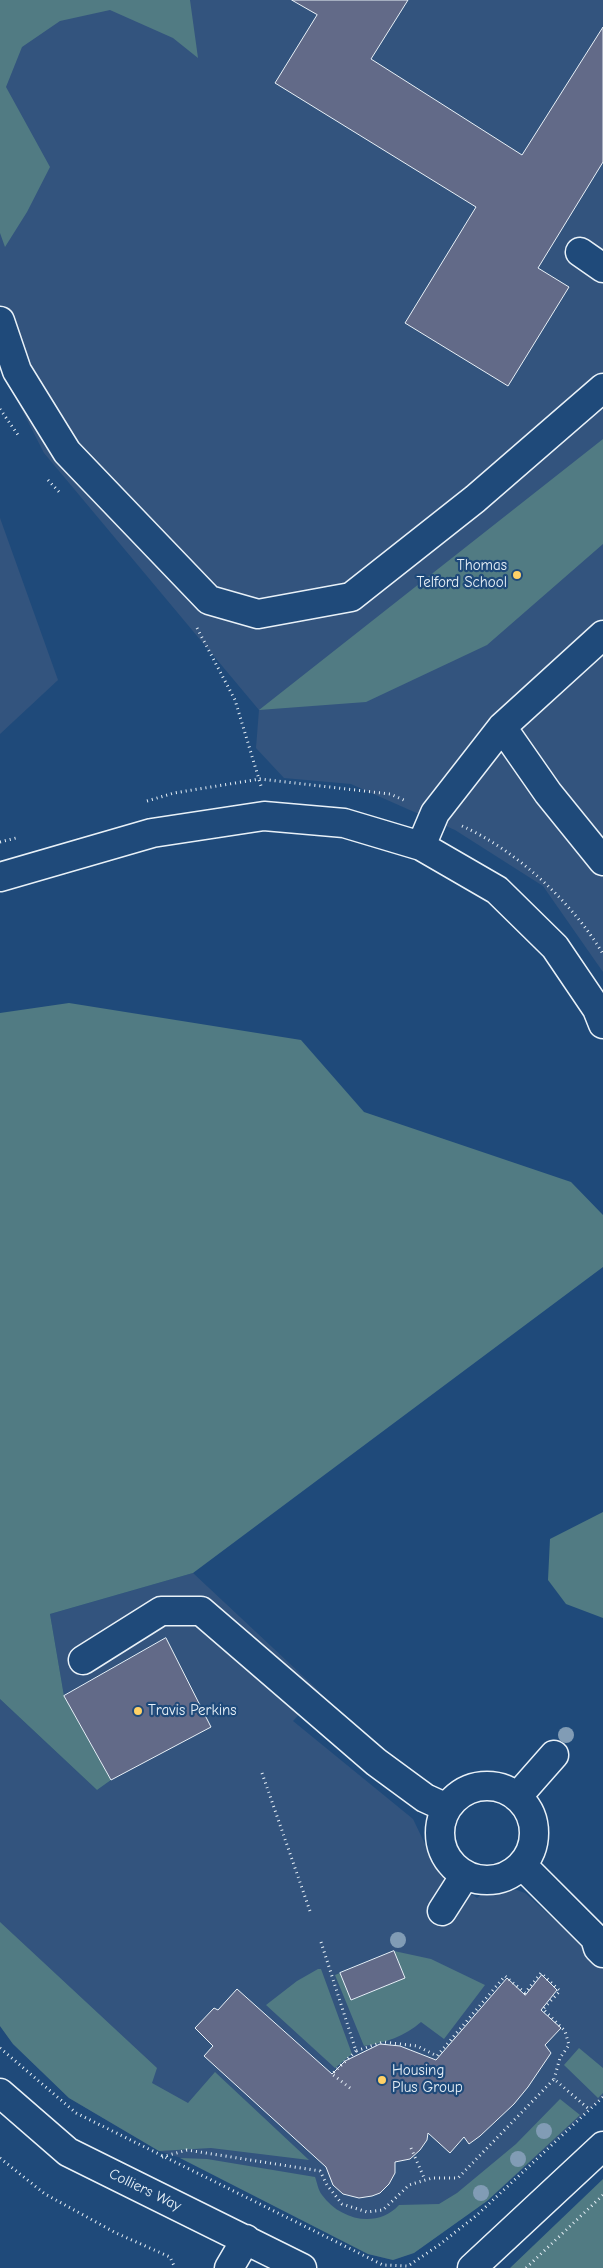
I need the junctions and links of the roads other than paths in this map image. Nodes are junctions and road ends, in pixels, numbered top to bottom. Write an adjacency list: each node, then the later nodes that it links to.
1 (580, 252): 2 (street)
2 (603, 268)
3 (0, 321): 4 (street)
4 (603, 388)
5 (603, 635): 6 (street)
6 (502, 727): 7 (street); 8 (street)
7 (421, 846): 9 (street); 10 (street)
8 (603, 862)
9 (0, 877)
10 (603, 1024)
11 (83, 1660): 14 (street)
12 (554, 1755): 13 (street)
13 (517, 1797): 14 (street); 15 (street)
14 (448, 1808): 16 (street)
15 (522, 1865): 16 (street); 18 (street)
16 (465, 1875): 17 (street)
17 (442, 1911)
18 (600, 1942)
19 (0, 2093): 21 (street, Colliers Way)
20 (603, 2146): 24 (street)
21 (246, 2239): 22 (street); 23 (street, Colliers Way)
22 (229, 2268)
23 (302, 2268)
24 (472, 2268)

